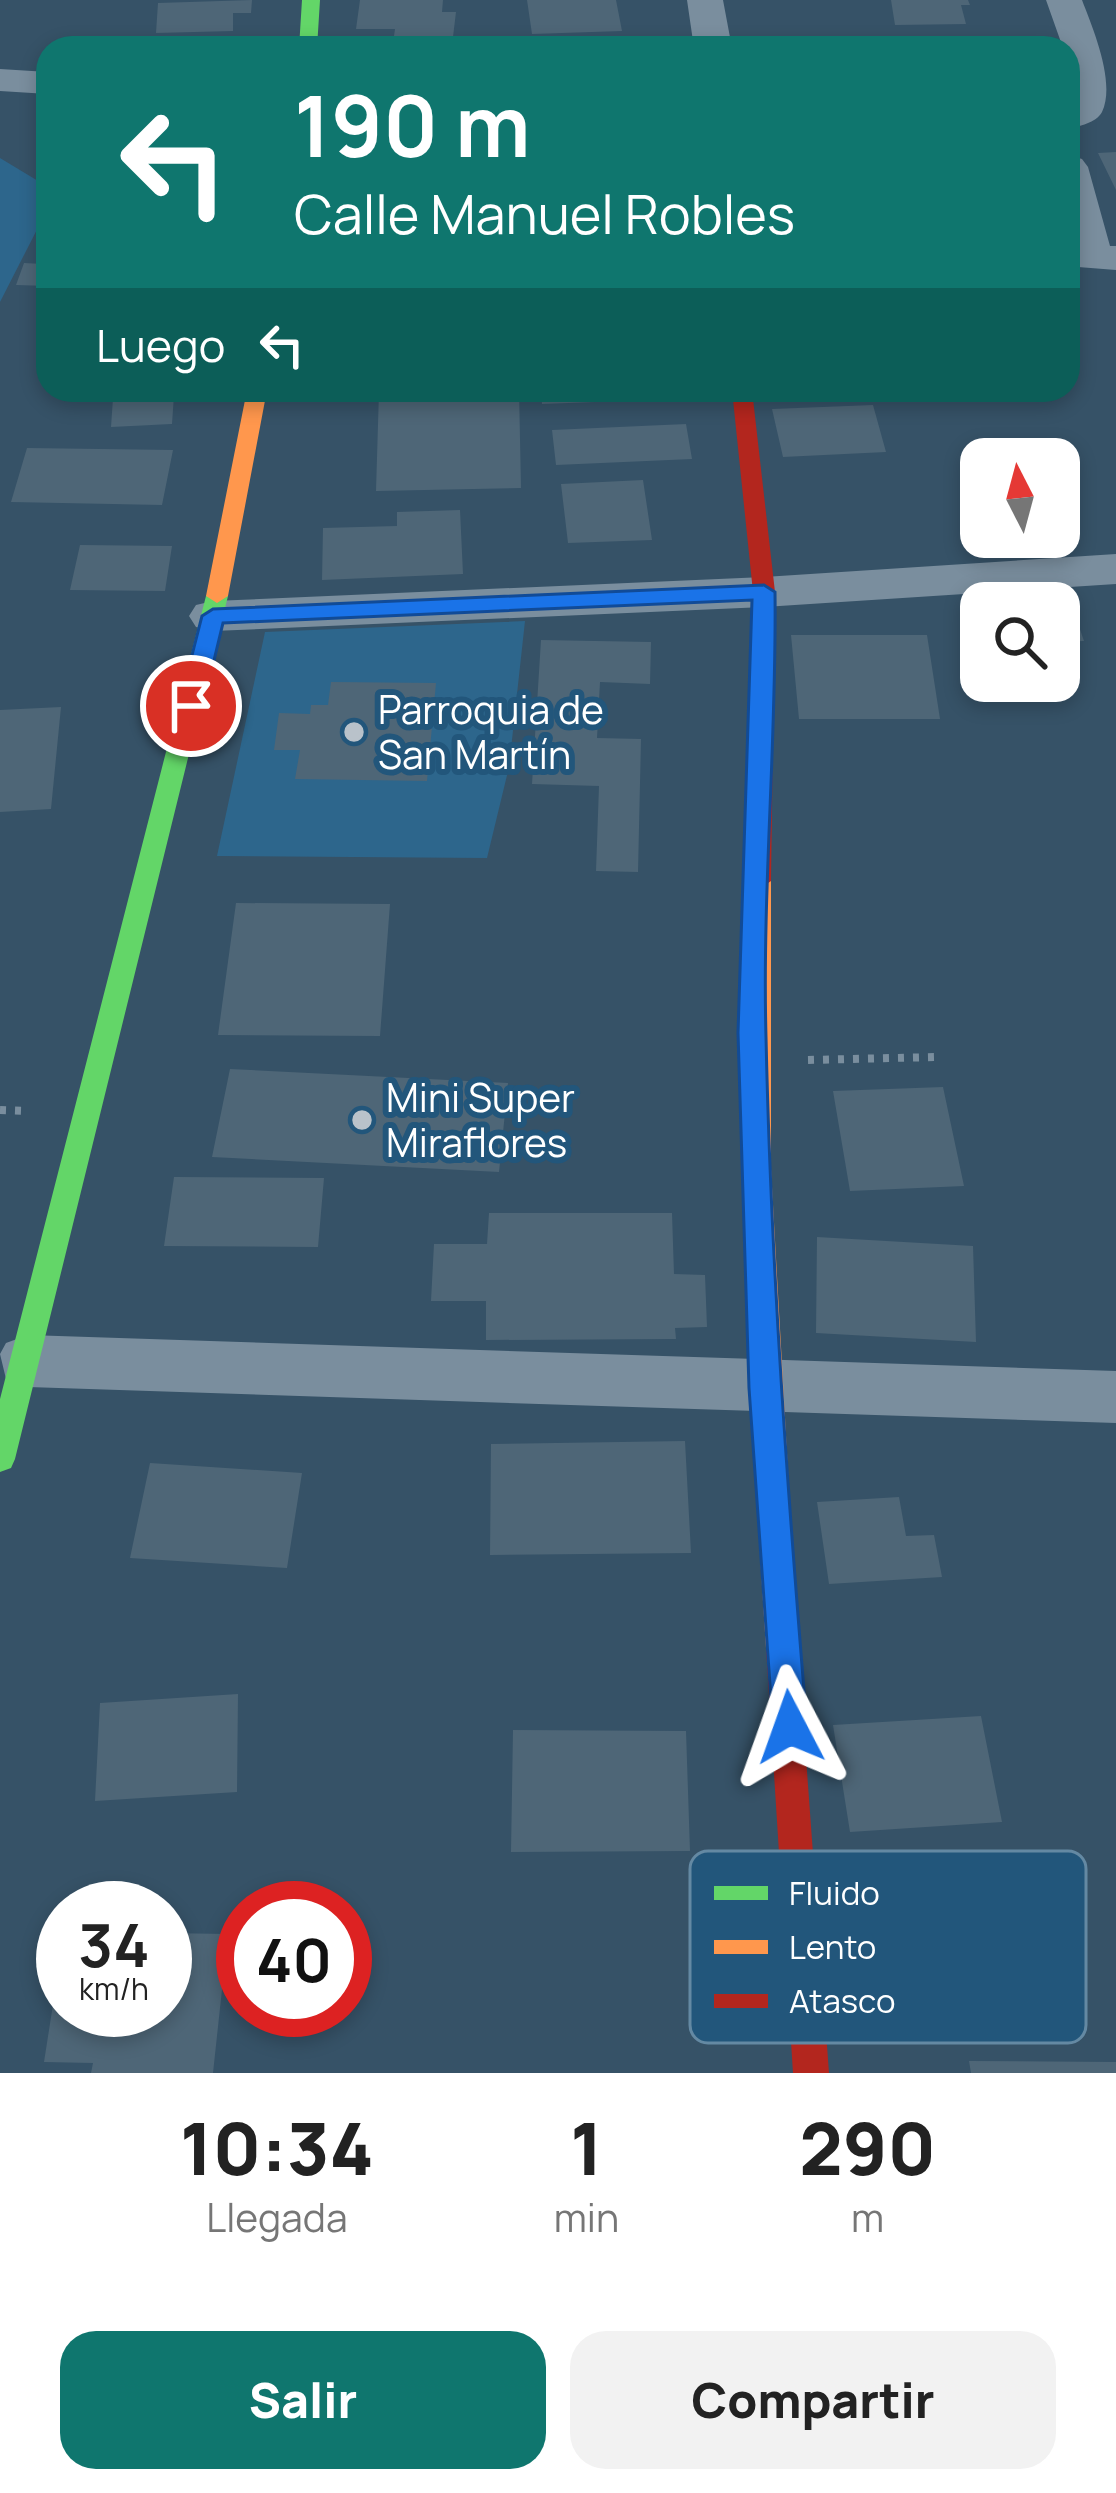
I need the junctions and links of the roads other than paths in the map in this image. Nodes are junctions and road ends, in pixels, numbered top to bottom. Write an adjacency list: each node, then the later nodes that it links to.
1 (311, 0): 4 (street)
2 (705, 0): 5 (street)
3 (1064, 0): 6 (street)
4 (309, 36)
5 (711, 36)
6 (1077, 36)
7 (1080, 44): 10 (street)
8 (0, 80): 9 (street)
9 (36, 82)
10 (1080, 112)
11 (1080, 210): 12 (street)
12 (1116, 258)
13 (254, 402): 17 (street)
14 (743, 402): 16 (street)
15 (1116, 569): 16 (street)
16 (764, 592): 17 (street); 19 (street)
17 (213, 616): 18 (street)
18 (28, 1361): 19 (street); 21 (street)
19 (764, 1388): 20 (street); 22 (street)
20 (1116, 1397)
21 (0, 1459)
22 (796, 1851)
23 (809, 2043): 24 (street)
24 (811, 2073)

